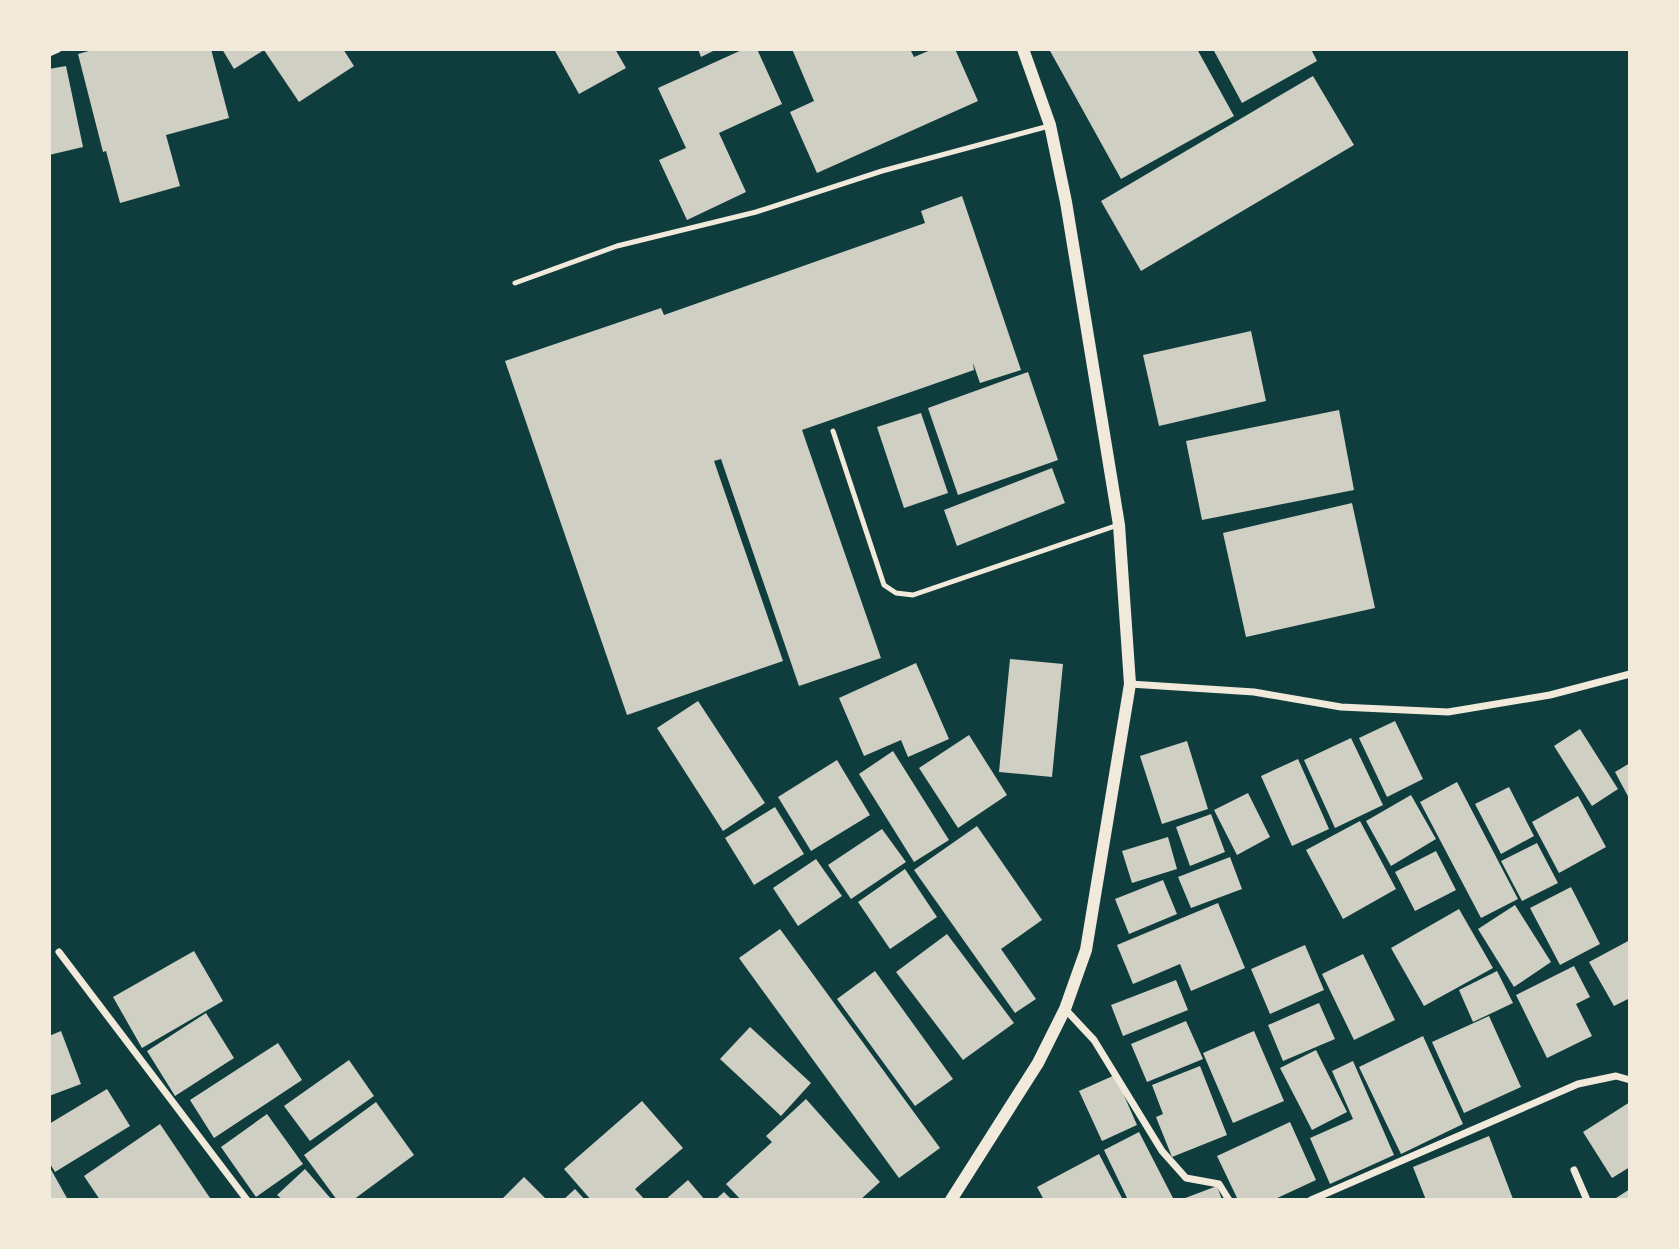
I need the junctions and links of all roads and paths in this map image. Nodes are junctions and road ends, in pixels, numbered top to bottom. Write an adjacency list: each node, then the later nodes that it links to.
1 (58, 49): 3 (street)
2 (1023, 49): 4 (street)
3 (49, 52)
4 (1050, 125): 5 (lane); 7 (street)
5 (515, 283)
6 (833, 430): 7 (lane)
7 (1119, 524): 9 (street)
8 (1630, 674): 9 (street)
9 (1130, 684): 11 (street)
10 (60, 952): 14 (street)
11 (1065, 1009): 15 (street); 16 (street)
12 (1630, 1080): 17 (street)
13 (1574, 1170): 18 (street)
14 (247, 1200)
15 (951, 1200)
16 (1229, 1200)
17 (1311, 1200)
18 (1587, 1200)

